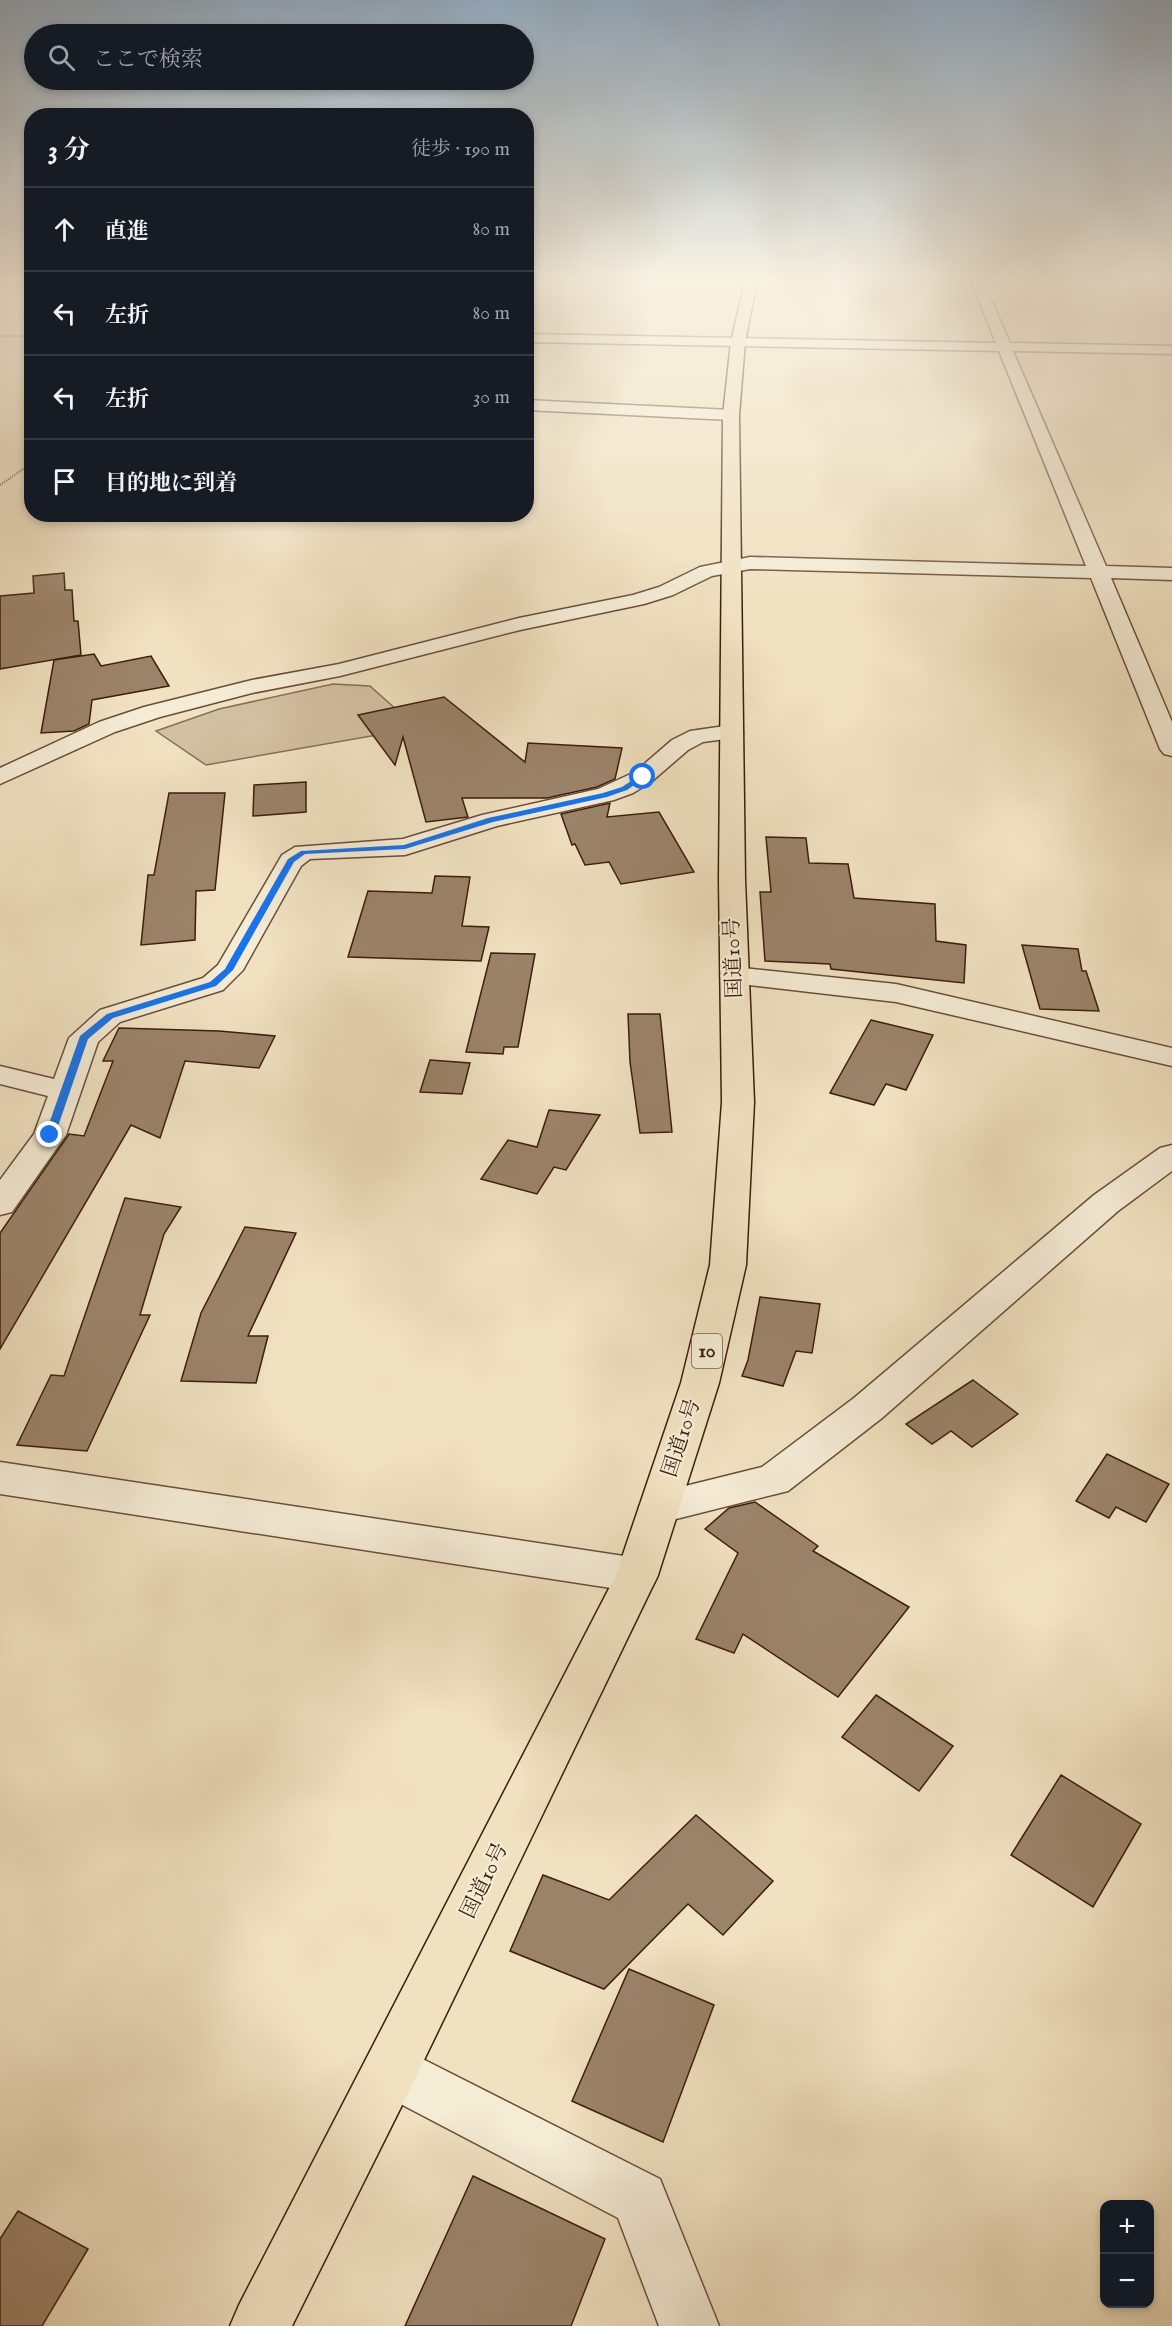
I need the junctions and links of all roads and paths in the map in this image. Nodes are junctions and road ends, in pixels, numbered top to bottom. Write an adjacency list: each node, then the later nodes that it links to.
1 (733, 390): 4 (highway, 国道10号 / 10)
2 (1024, 390): 8 (street)
3 (534, 405): 4 (street)
4 (731, 415): 7 (highway, 国道10号 / 10)
5 (24, 468): 6 (path)
6 (0, 485)
7 (730, 565): 8 (street); 10 (highway, 国道10号 / 10); 12 (street)
8 (1099, 572): 9 (street); 11 (street)
9 (1172, 574)
10 (732, 732): 13 (highway, 国道10号 / 10); 16 (street)
11 (1172, 749)
12 (0, 777)
13 (734, 975): 14 (street); 20 (highway, 国道10号 / 10)
14 (1172, 1057)
15 (0, 1075): 16 (street)
16 (63, 1091): 18 (street)
17 (1172, 1155): 20 (street)
18 (0, 1204)
19 (0, 1478): 21 (street)
20 (660, 1506): 21 (highway, 国道10号 / 10)
21 (637, 1575): 22 (highway, 国道10号 / 10)
22 (391, 2070): 23 (highway, 国道10号 / 10); 24 (street)
23 (260, 2326)
24 (689, 2326)

